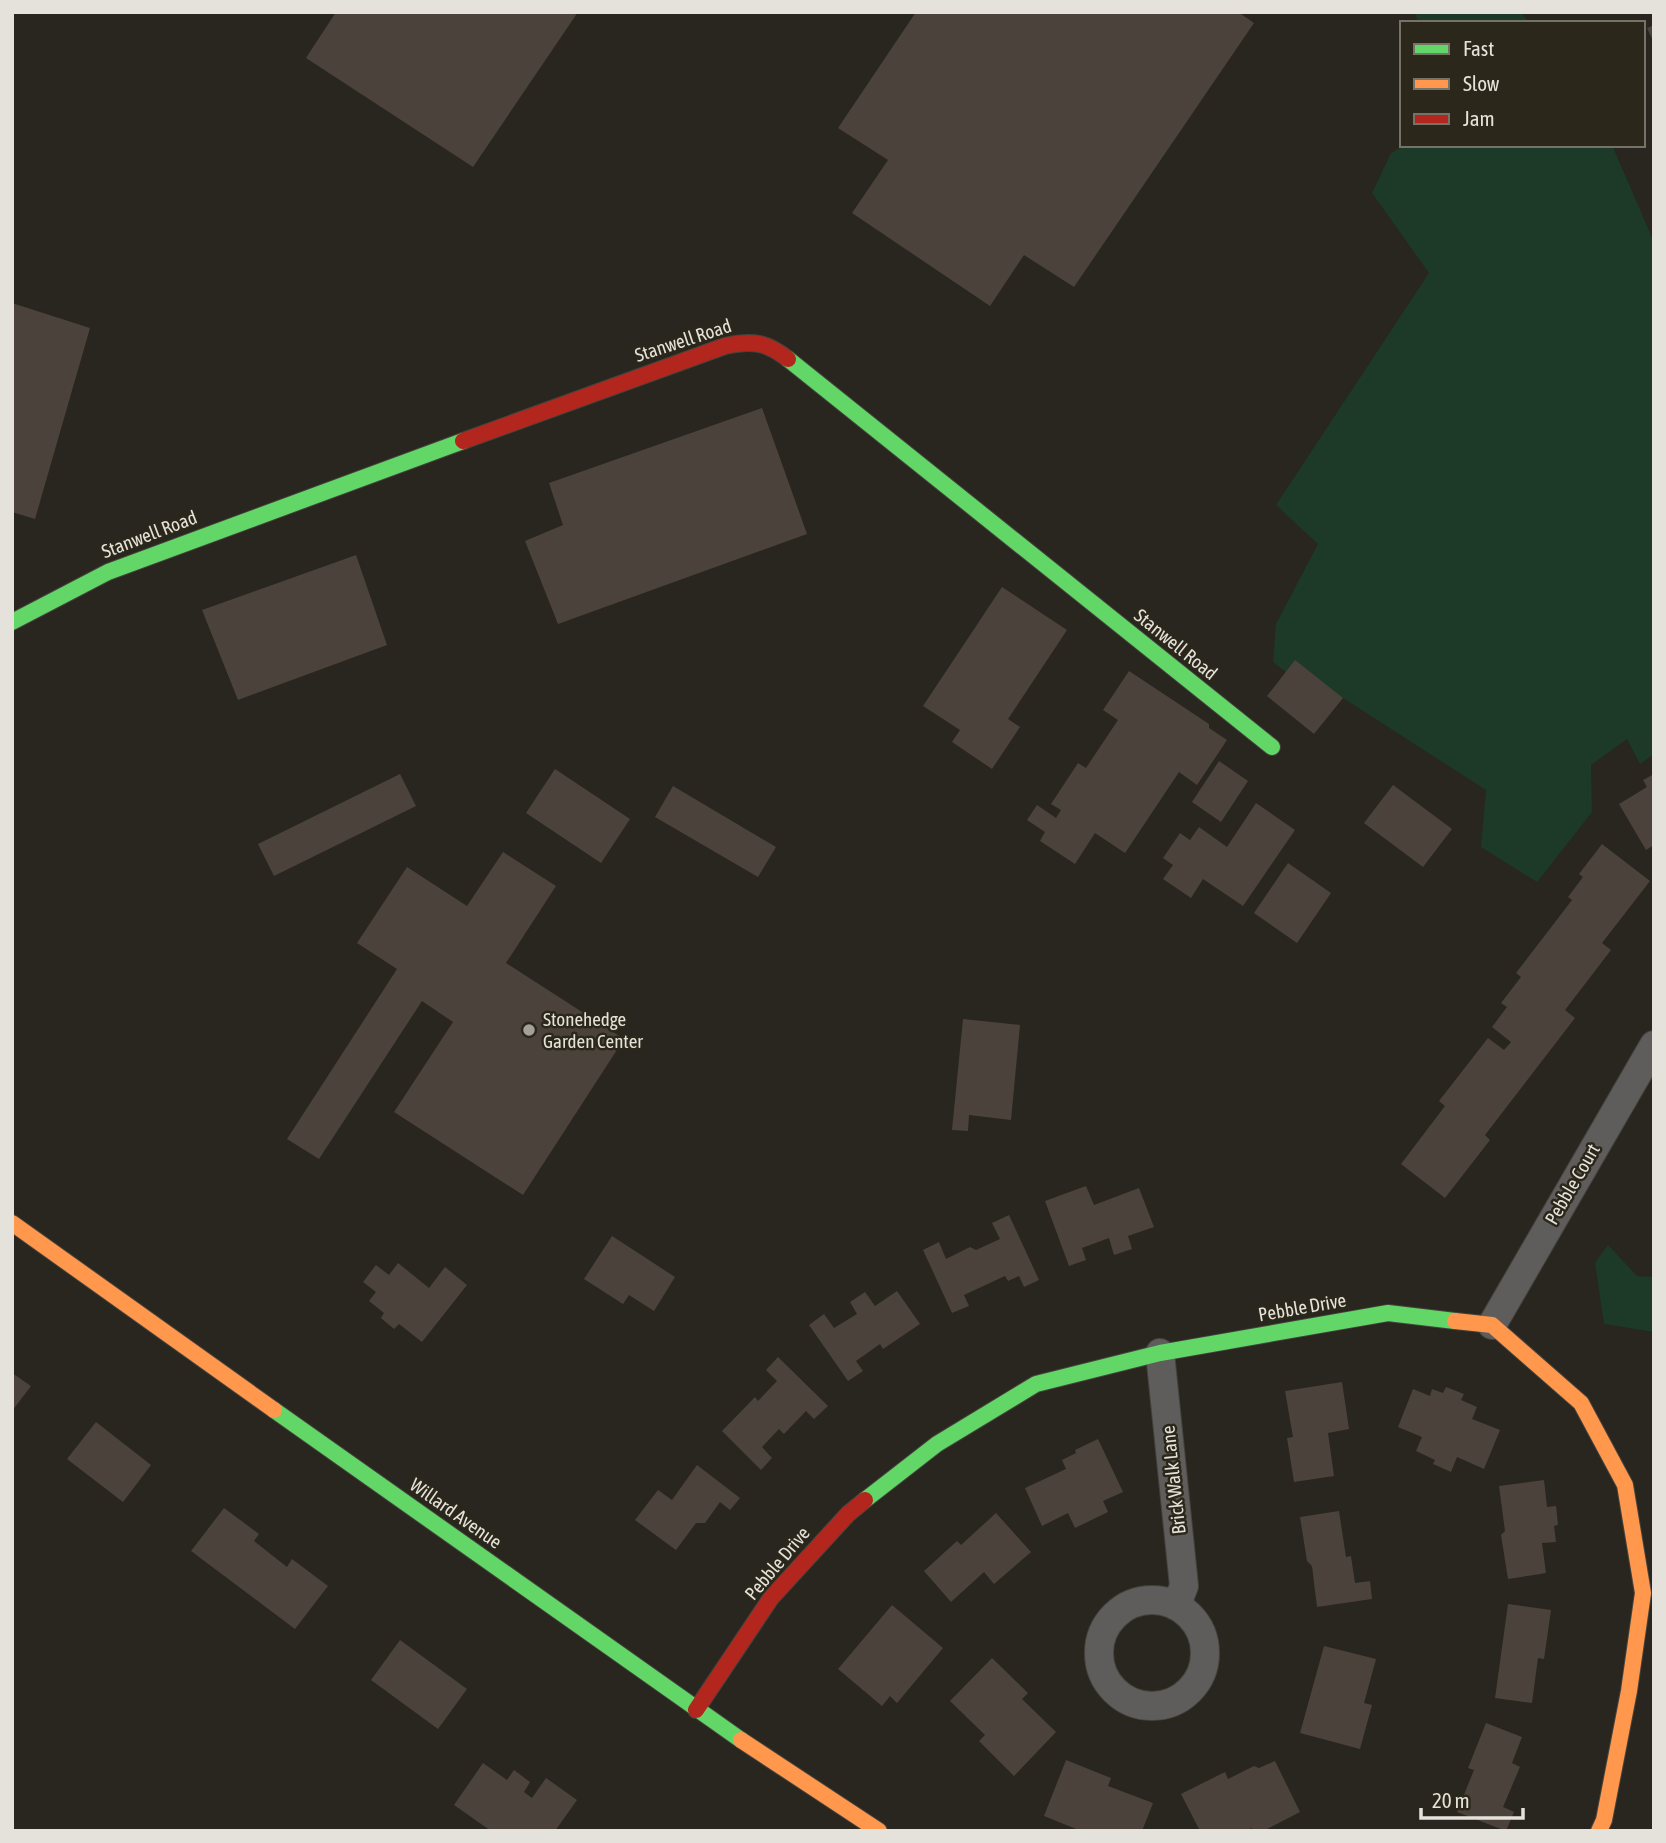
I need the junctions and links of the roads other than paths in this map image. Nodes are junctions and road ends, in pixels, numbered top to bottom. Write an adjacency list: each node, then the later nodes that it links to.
1 (12, 622): 2 (street, Stanwell Road)
2 (1272, 747)
3 (1654, 1045): 5 (street, Pebble Court)
4 (12, 1223): 8 (street, Willard Avenue)
5 (1492, 1325): 6 (street, Pebble Drive); 10 (street)
6 (1160, 1353): 7 (street, Brick Walk Lane); 8 (street, Pebble Drive)
7 (1176, 1605)
8 (696, 1710): 9 (street, Willard Avenue)
9 (879, 1831)
10 (1599, 1831)

